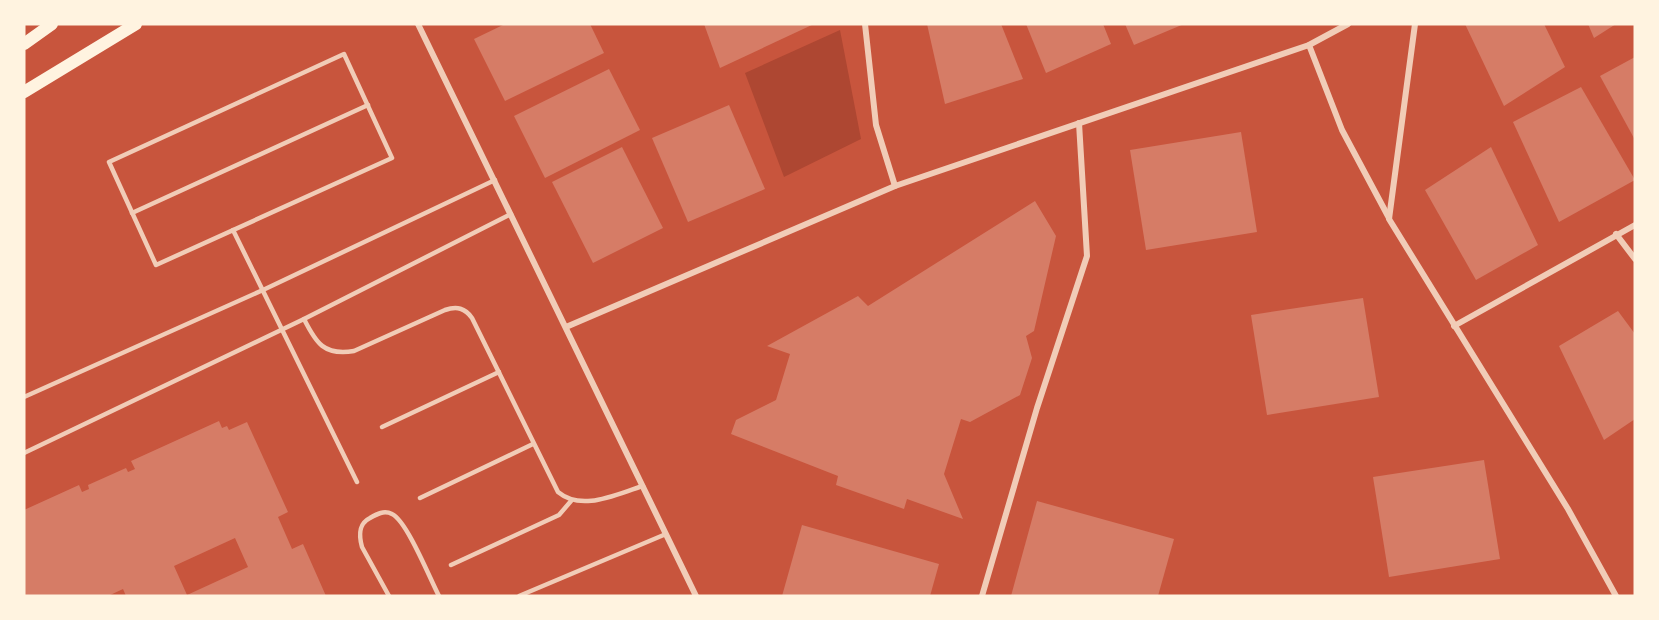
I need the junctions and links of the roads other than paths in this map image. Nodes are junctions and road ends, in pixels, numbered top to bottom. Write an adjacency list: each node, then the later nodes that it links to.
1 (52, 24): 7 (main road)
2 (136, 24): 9 (main road)
3 (418, 24): 12 (street)
4 (865, 24): 13 (street)
5 (1348, 24): 8 (street)
6 (1415, 24): 16 (street)
7 (24, 44)
8 (1309, 45): 11 (street); 16 (street)
9 (24, 92)
10 (368, 105): 14 (lane); 14 (lane); 18 (lane)
11 (1079, 123): 13 (street); 41 (street)
12 (495, 180): 15 (street); 21 (lane)
13 (895, 186): 24 (street)
14 (132, 213): 18 (lane)
15 (511, 214): 22 (lane); 24 (street)
16 (1389, 219): 23 (street)
17 (1635, 225): 19 (street)
18 (233, 230): 21 (lane)
19 (1616, 234): 20 (street); 23 (street)
20 (1635, 259)
21 (263, 290): 25 (lane); 27 (lane)
22 (304, 319): 25 (lane); 26 (lane)
23 (1454, 326): 42 (street)
24 (566, 327): 32 (street)
25 (283, 329): 30 (lane); 31 (lane)
26 (499, 372): 28 (lane); 29 (lane)
27 (24, 397)
28 (382, 427)
29 (533, 444): 33 (lane); 34 (lane)
30 (24, 453)
31 (357, 482)
32 (643, 486): 34 (lane); 35 (street)
33 (420, 498)
34 (571, 501): 36 (lane)
35 (666, 534): 39 (lane); 40 (street)
36 (451, 565)
37 (389, 596): 38 (lane)
38 (439, 596)
39 (519, 596)
40 (696, 596)
41 (982, 596)
42 (1616, 596)

